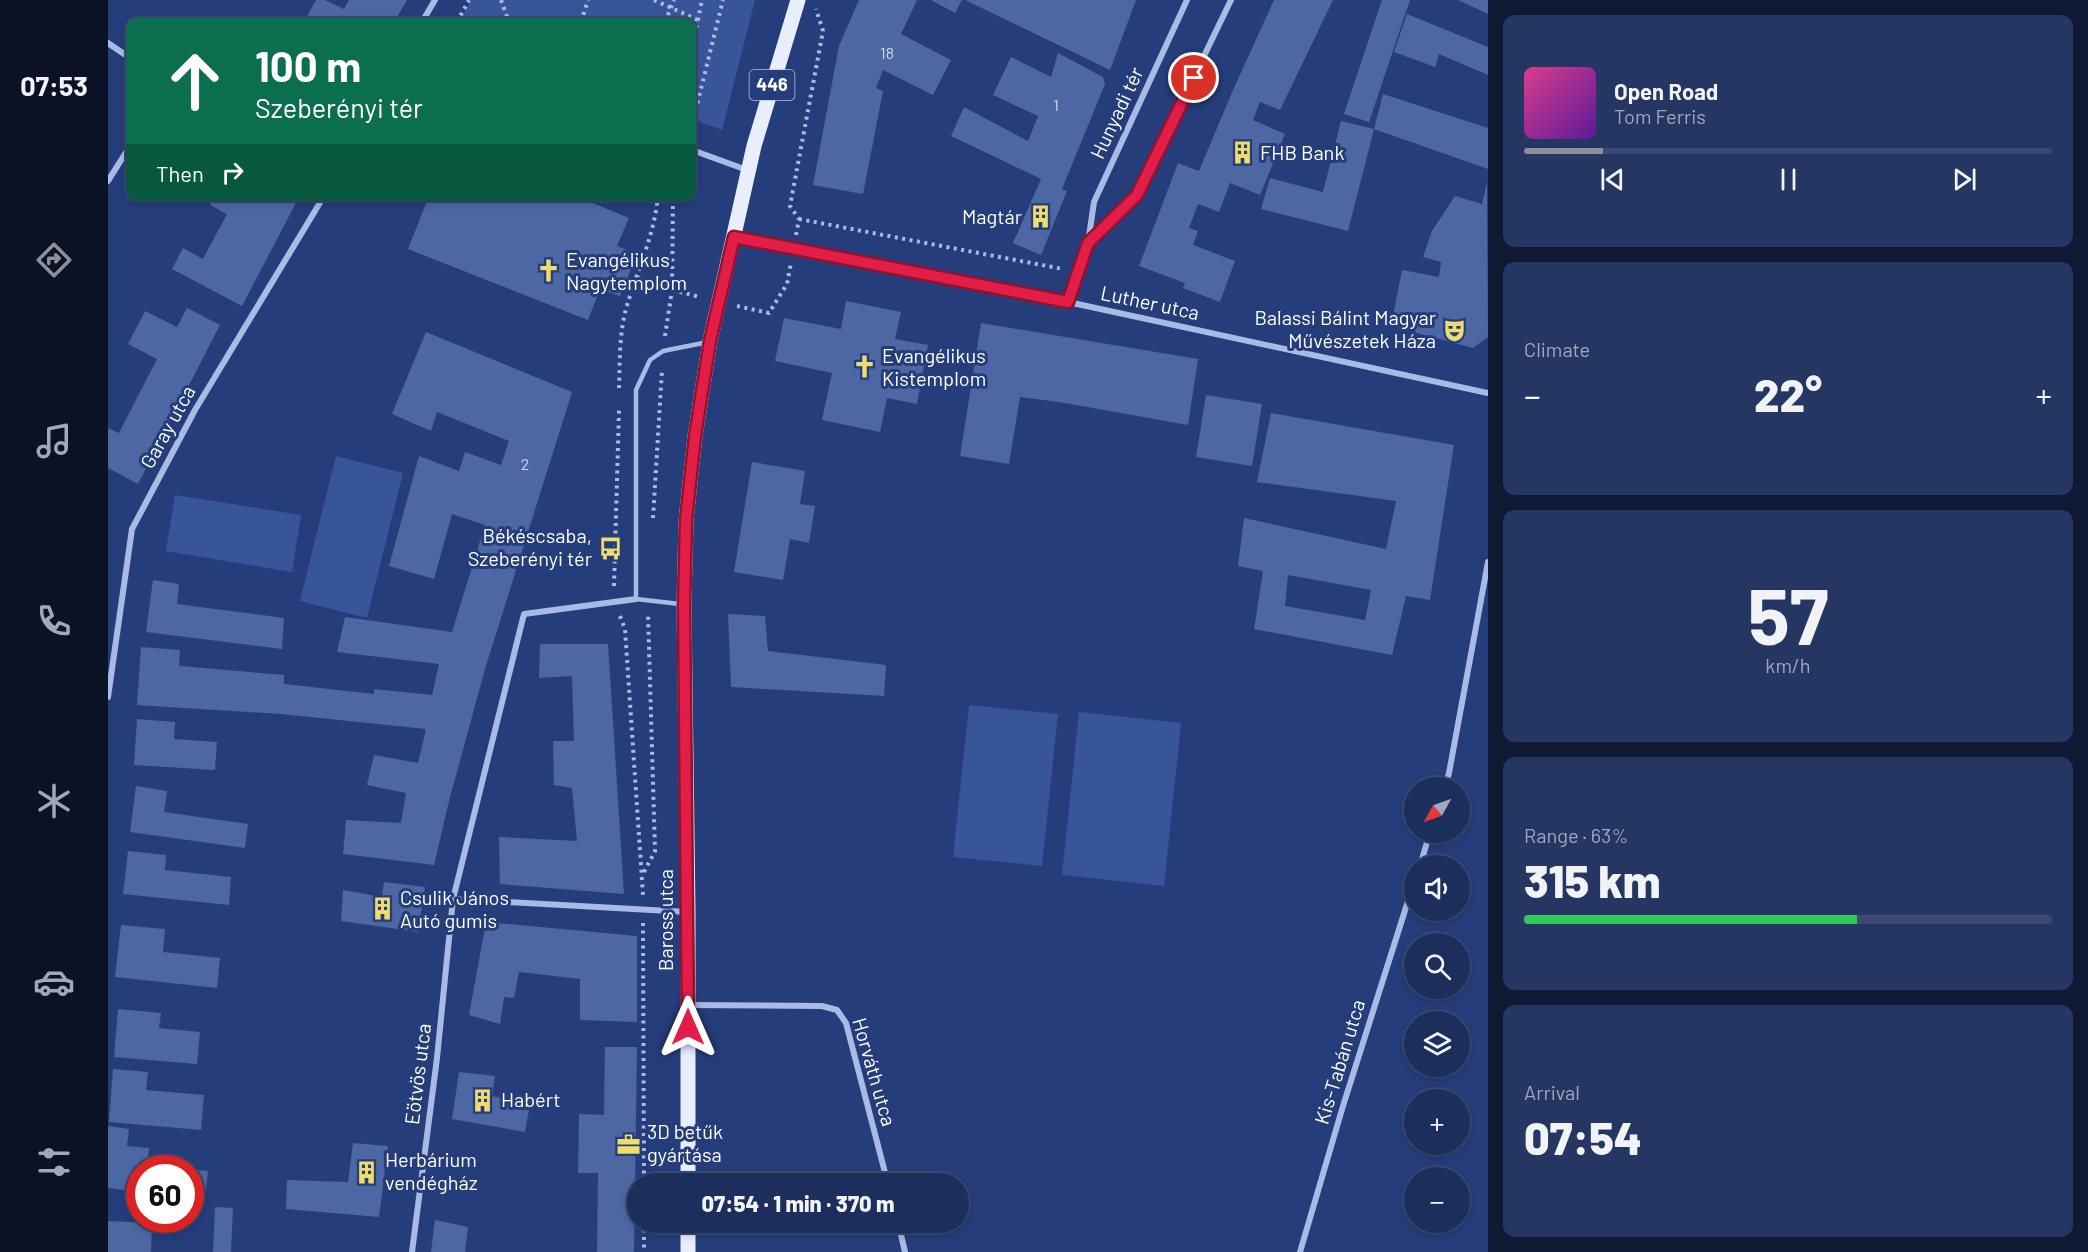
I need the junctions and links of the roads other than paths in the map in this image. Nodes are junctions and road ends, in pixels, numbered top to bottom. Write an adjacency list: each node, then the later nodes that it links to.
1 (435, 0): 5 (street)
2 (798, 0): 10 (main road, 446)
3 (1186, 0): 14 (street, Hunyadi tér)
4 (1231, 0): 14 (street, Hunyadi tér)
5 (424, 18)
6 (108, 43): 7 (street)
7 (126, 55)
8 (696, 151): 10 (street)
9 (126, 152): 11 (street)
10 (749, 171): 13 (main road, 446)
11 (108, 181)
12 (321, 201): 21 (street, Garay utca)
13 (734, 237): 15 (street, Luther utca); 16 (main road, 446)
14 (1088, 243): 15 (street, Hunyadi tér)
15 (1068, 302): 17 (street, Luther utca)
16 (710, 341): 19 (lane); 20 (main road, 446)
17 (1488, 393)
18 (1488, 562): 22 (street)
19 (636, 599): 20 (lane); 23 (street, Eötvös utca)
20 (684, 604): 24 (main road, Baross utca / 446)
21 (108, 697)
22 (1448, 777)
23 (453, 899): 24 (street); 31 (street, Eötvös utca)
24 (688, 912): 26 (main road, Baross utca / 446)
25 (1404, 914): 34 (street, Kis-Tabán utca)
26 (688, 1005): 27 (main road, Baross utca / 446); 28 (street, Horváth utca)
27 (688, 1173)
28 (885, 1173)
29 (688, 1233): 32 (main road)
30 (901, 1233): 33 (street)
31 (412, 1252)
32 (688, 1252)
33 (905, 1252)
34 (1300, 1252)

